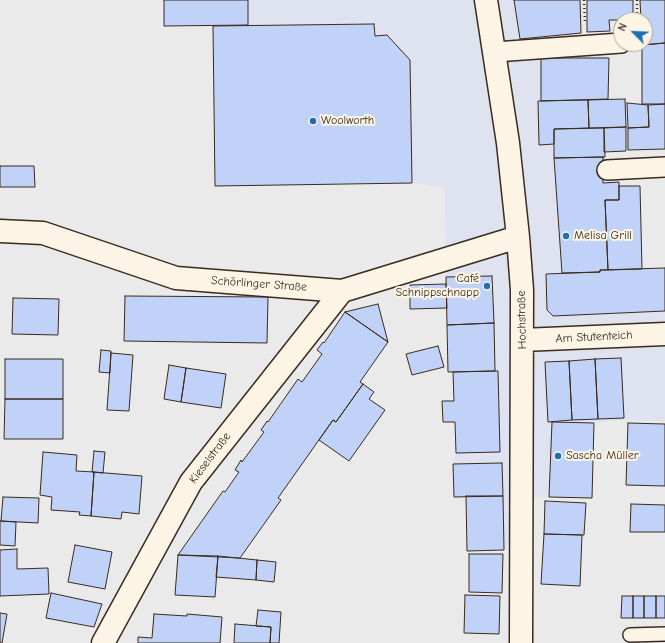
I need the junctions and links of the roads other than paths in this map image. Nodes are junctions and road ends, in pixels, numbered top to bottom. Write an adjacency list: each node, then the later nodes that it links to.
1 (486, 0): 3 (street, Hochstraße)
2 (613, 44): 3 (street)
3 (495, 52): 7 (street, Hochstraße)
4 (665, 167): 5 (street)
5 (608, 170)
6 (0, 231): 8 (street, Schörlinger Straße)
7 (518, 237): 8 (street, Schörlinger Straße); 10 (street, Hochstraße)
8 (342, 291): 13 (street, Kieselstraße)
9 (665, 334): 10 (street, Am Stutenteich)
10 (522, 340): 14 (street, Hochstraße)
11 (665, 634): 12 (lane)
12 (630, 635)
13 (103, 643)
14 (521, 643)

